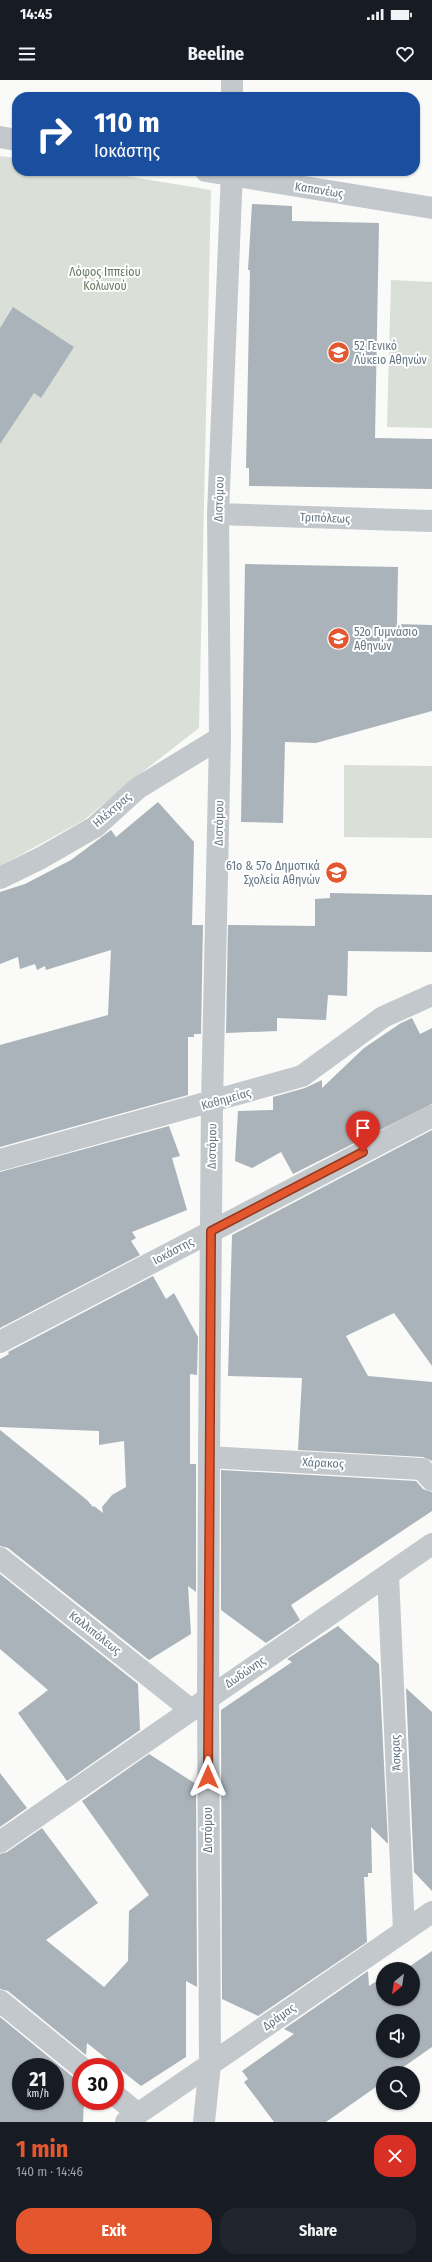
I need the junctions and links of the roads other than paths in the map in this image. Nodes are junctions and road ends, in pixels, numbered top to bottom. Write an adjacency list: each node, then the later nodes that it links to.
1 (232, 80): 2 (street)
2 (232, 92)
3 (0, 137): 4 (street)
4 (12, 139)
5 (232, 176): 8 (street, Διστόμου)
6 (249, 176): 7 (street, Καπανέως)
7 (432, 208)
8 (218, 514): 9 (street, Τριπόλεως); 10 (street, Διστόμου)
9 (432, 521)
10 (220, 738): 11 (street, Ηλέκτρας); 13 (street, Διστόμου)
11 (0, 878)
12 (432, 995): 13 (street, Καθημείας)
13 (212, 1103): 15 (street, Καθημείας); 16 (street, Διστόμου)
14 (432, 1116): 16 (street, Ιοκάστης)
15 (0, 1160)
16 (211, 1231): 17 (street, Ιοκάστης); 18 (street, Διστόμου)
17 (0, 1342)
18 (209, 1457): 19 (street, Χάρακος); 23 (street, Διστόμου)
19 (432, 1480)
20 (432, 1544): 22 (street, Δωδώνης)
21 (0, 1558): 23 (street, Καλλιπόλεως)
22 (388, 1575): 23 (street, Δωδώνης); 26 (street, Άσκρας)
23 (199, 1703): 24 (street, Δωδώνης); 29 (street, Διστόμου)
24 (0, 1842)
25 (432, 1912): 26 (street, Δράμας)
26 (404, 1931): 29 (street, Δράμας)
27 (0, 2001): 28 (street)
28 (72, 2060)
29 (210, 2064): 31 (street, Δράμας); 32 (street, Διστόμου)
30 (124, 2107): 31 (street)
31 (132, 2118)
32 (204, 2122)

